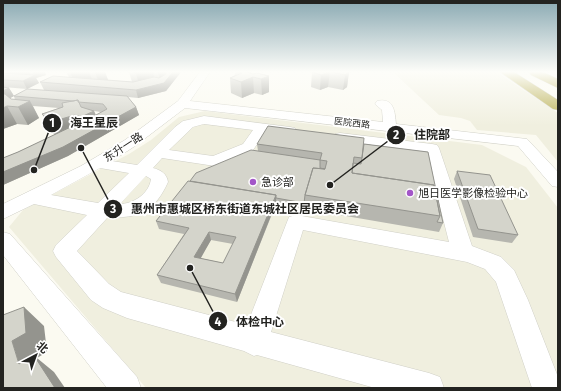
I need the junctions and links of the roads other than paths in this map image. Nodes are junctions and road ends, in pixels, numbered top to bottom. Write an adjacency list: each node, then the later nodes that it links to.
1 (192, 90): 5 (street, 东升一路)
2 (534, 90): 7 (highway)
3 (546, 90): 4 (highway)
4 (558, 97)
5 (182, 104): 9 (street, 医院西路); 11 (street, 东升一路)
6 (381, 104): 9 (street)
7 (558, 106)
8 (263, 127): 10 (street); 10 (street); 18 (street)
9 (390, 127): 13 (street, 医院西路)
10 (158, 153): 12 (street)
11 (97, 163): 12 (street); 14 (street, 东升一路)
12 (141, 170): 15 (street)
13 (558, 182)
14 (32, 198): 15 (street); 16 (street, 东升一路)
15 (103, 210): 19 (street)
16 (3, 212)
17 (3, 240): 20 (street)
18 (462, 252): 19 (street); 22 (street)
19 (254, 342): 21 (street)
20 (126, 388)
21 (429, 388)
22 (547, 388)

